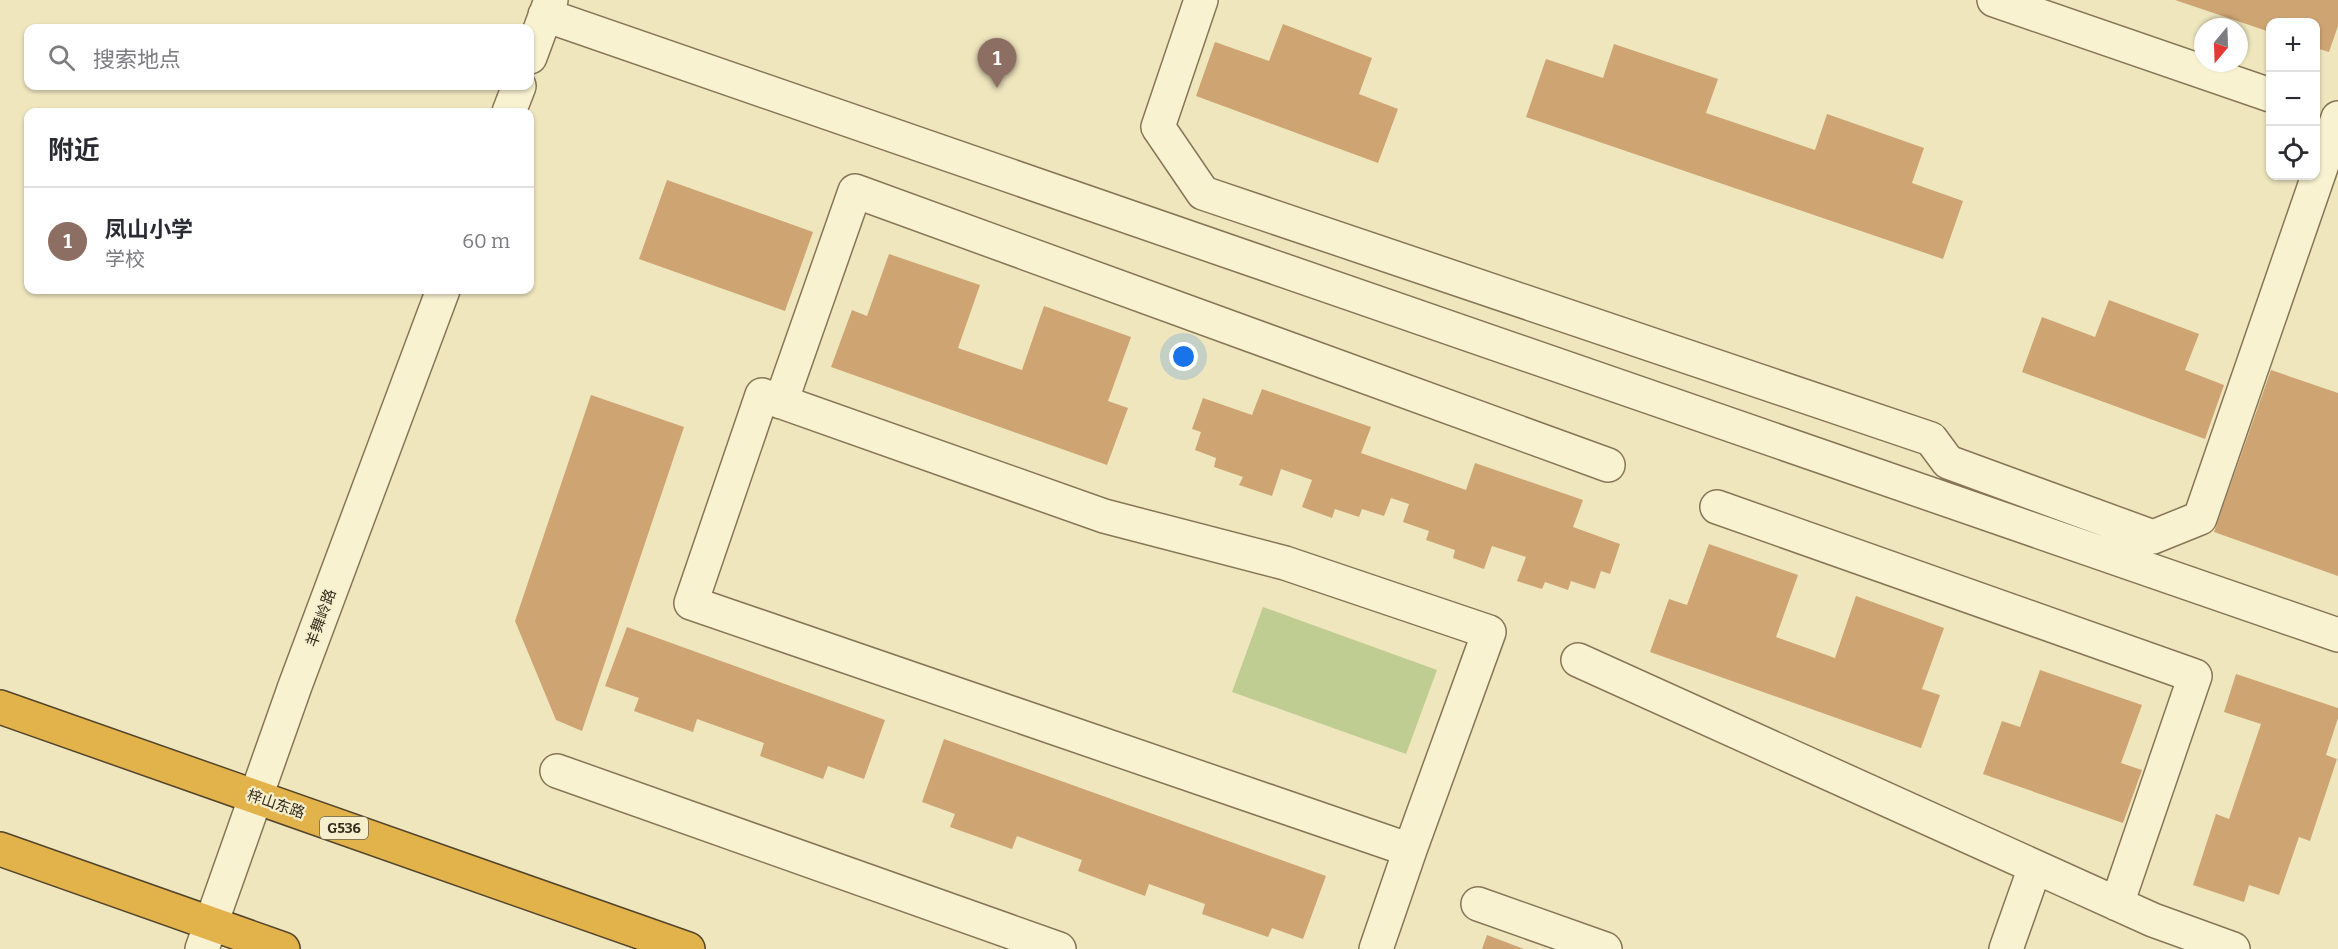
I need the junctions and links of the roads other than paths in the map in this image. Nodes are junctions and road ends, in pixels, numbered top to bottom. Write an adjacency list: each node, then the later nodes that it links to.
1 (1201, 0): 9 (street)
2 (1994, 0): 6 (street)
3 (548, 8): 4 (street); 14 (street)
4 (534, 46)
5 (517, 90): 7 (street)
6 (2266, 93)
7 (511, 108)
8 (2320, 111): 9 (street)
9 (2338, 117)
10 (442, 294): 18 (street, 羊舞岭路)
11 (781, 402): 12 (street); 20 (street); 20 (street)
12 (1608, 465)
13 (1717, 507): 23 (street)
14 (2338, 635)
15 (1578, 660): 21 (street)
16 (0, 707): 18 (highway, 梓山东路 / G536)
17 (557, 771): 27 (street)
18 (256, 797): 24 (street, 羊舞岭路); 26 (highway, 梓山东路 / G536)
19 (0, 849): 24 (highway)
20 (1410, 850): 28 (street)
21 (2035, 867): 23 (street); 30 (street)
22 (1478, 904): 29 (street)
23 (2117, 904): 31 (street)
24 (207, 936): 25 (highway)
25 (283, 949)
26 (688, 949)
27 (1059, 949)
28 (1376, 949)
29 (1605, 949)
30 (2006, 949)
31 (2233, 949)

